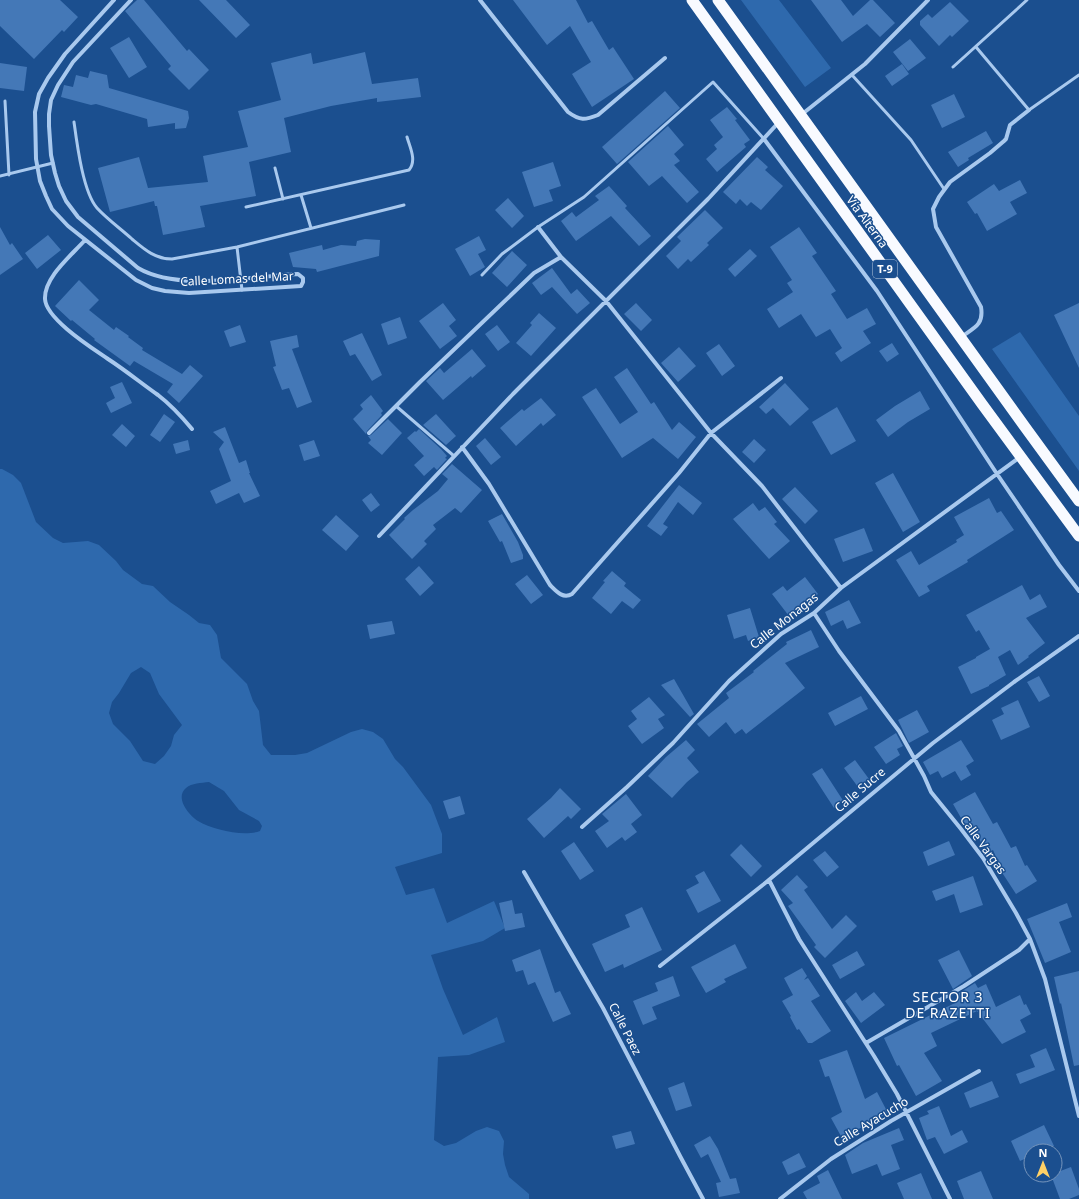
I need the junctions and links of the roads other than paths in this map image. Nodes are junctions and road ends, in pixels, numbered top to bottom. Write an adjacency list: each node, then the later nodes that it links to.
1 (114, 0): 21 (street, Calle Lomas del Mar)
2 (131, 0): 20 (street, Calle Lomas del Mar)
3 (480, 0): 9 (street)
4 (692, 0): 17 (highway, Vía Alterna / T-9)
5 (718, 0): 15 (highway, Vía Alterna / T-9)
6 (928, 0): 11 (street)
7 (1027, 0): 8 (lane)
8 (976, 47): 10 (lane); 14 (lane)
9 (665, 58)
10 (953, 67)
11 (852, 75): 15 (street); 25 (lane)
12 (1079, 75): 14 (lane)
13 (4, 101): 23 (lane)
14 (1029, 110): 25 (street)
15 (801, 115): 39 (highway, Vía Alterna / T-9)
16 (74, 122): 33 (lane)
17 (780, 122): 19 (street); 47 (highway, Vía Alterna / T-9)
18 (407, 136): 26 (lane)
19 (764, 139): 30 (lane); 38 (street); 48 (street)
20 (53, 163): 21 (lane); 36 (street, Calle Lomas del Mar)
21 (38, 166): 23 (lane); 32 (street, Calle Lomas del Mar)
22 (275, 168): 27 (lane)
23 (9, 175): 24 (lane)
24 (0, 176)
25 (944, 189): 39 (street)
26 (301, 195): 27 (lane); 31 (lane)
27 (283, 199): 29 (lane)
28 (404, 206): 31 (lane)
29 (246, 207)
30 (538, 227): 34 (street); 35 (lane)
31 (311, 228): 33 (lane)
32 (86, 240): 37 (street, Calle Lomas del Mar); 42 (street)
33 (237, 247): 36 (lane)
34 (561, 257): 38 (street); 41 (street)
35 (482, 275)
36 (241, 278): 37 (lane); 37 (street, Calle Lomas del Mar)
37 (242, 290)
38 (606, 300): 44 (street); 45 (street)
39 (961, 338): 49 (highway, Vía Alterna / T-9)
40 (781, 378): 44 (street)
41 (396, 406): 43 (street); 46 (lane)
42 (192, 430)
43 (369, 433)
44 (710, 433): 45 (street); 52 (street)
45 (462, 447): 46 (street)
46 (454, 456): 50 (street)
47 (1020, 457): 48 (street, Calle Monagas); 51 (highway, Vía Alterna / T-9)
48 (997, 474): 52 (street, Calle Monagas); 53 (street)
49 (1079, 501)
50 (379, 536)
51 (1079, 536)
52 (841, 588): 54 (street, Calle Monagas)
53 (1079, 591)
54 (814, 613): 56 (street, Calle Vargas); 57 (street, Calle Monagas)
55 (1079, 636): 56 (street, Calle Sucre)
56 (914, 758): 59 (street, Calle Sucre); 60 (street, Calle Vargas)
57 (582, 826)
58 (524, 872): 66 (street, Calle Paez)
59 (769, 880): 61 (street, Calle Sucre); 62 (street)
60 (1030, 939): 62 (street); 65 (street, Calle Vargas)
61 (660, 966)
62 (866, 1043): 64 (street)
63 (979, 1071): 64 (street, Calle Ayacucho)
64 (906, 1113): 67 (street, Calle Ayacucho); 68 (street)
65 (1079, 1116)
66 (703, 1199)
67 (780, 1199)
68 (950, 1199)

